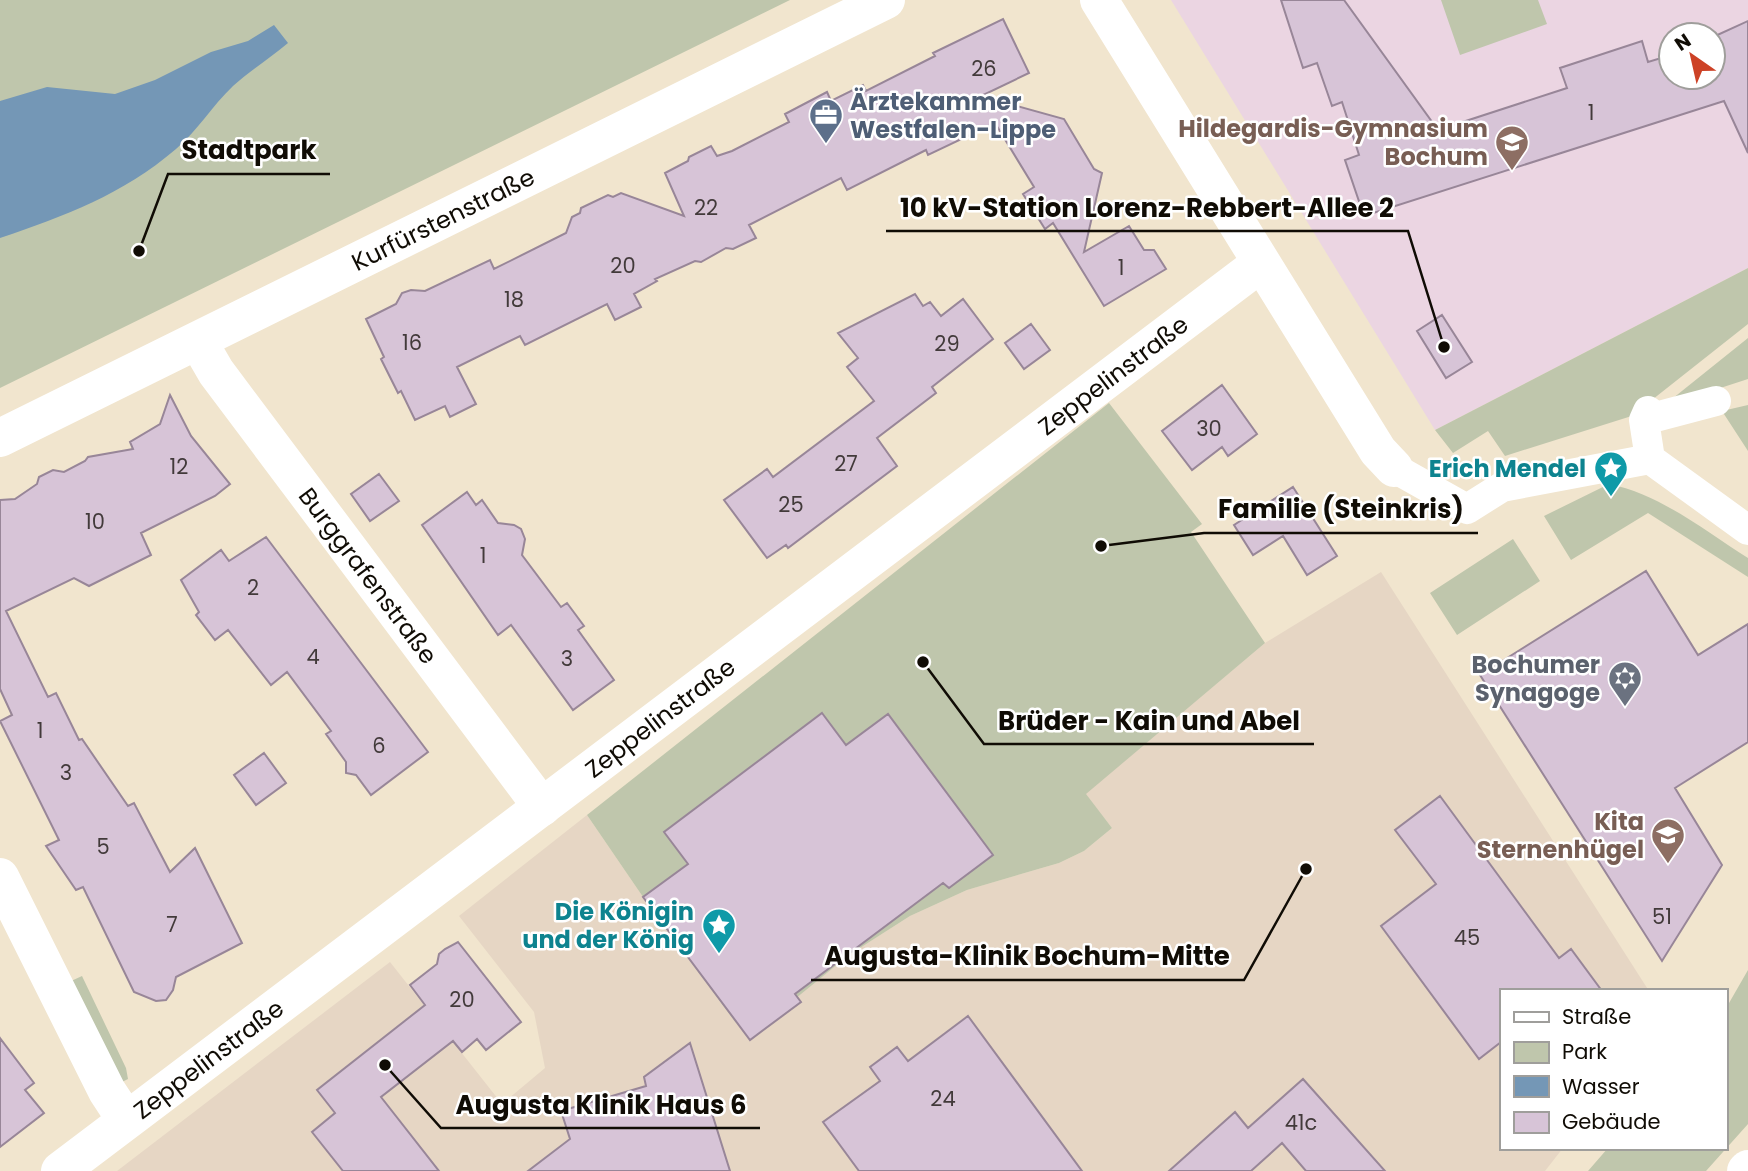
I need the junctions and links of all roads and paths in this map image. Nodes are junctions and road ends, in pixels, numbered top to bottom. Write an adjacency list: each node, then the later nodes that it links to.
1 (886, 0): 4 (street, Kurfürstenstraße)
2 (1099, 0): 3 (street)
3 (1261, 263): 8 (street); 10 (street, Zeppelinstraße)
4 (198, 341): 6 (street, Kurfürstenstraße); 10 (street, Burggrafenstraße)
5 (1716, 401): 7 (street)
6 (0, 438)
7 (1650, 459): 8 (street); 9 (street)
8 (1394, 468)
9 (1748, 530)
10 (542, 807): 12 (street, Zeppelinstraße)
11 (0, 877): 12 (street)
12 (126, 1120): 13 (street, Zeppelinstraße)
13 (60, 1171)

